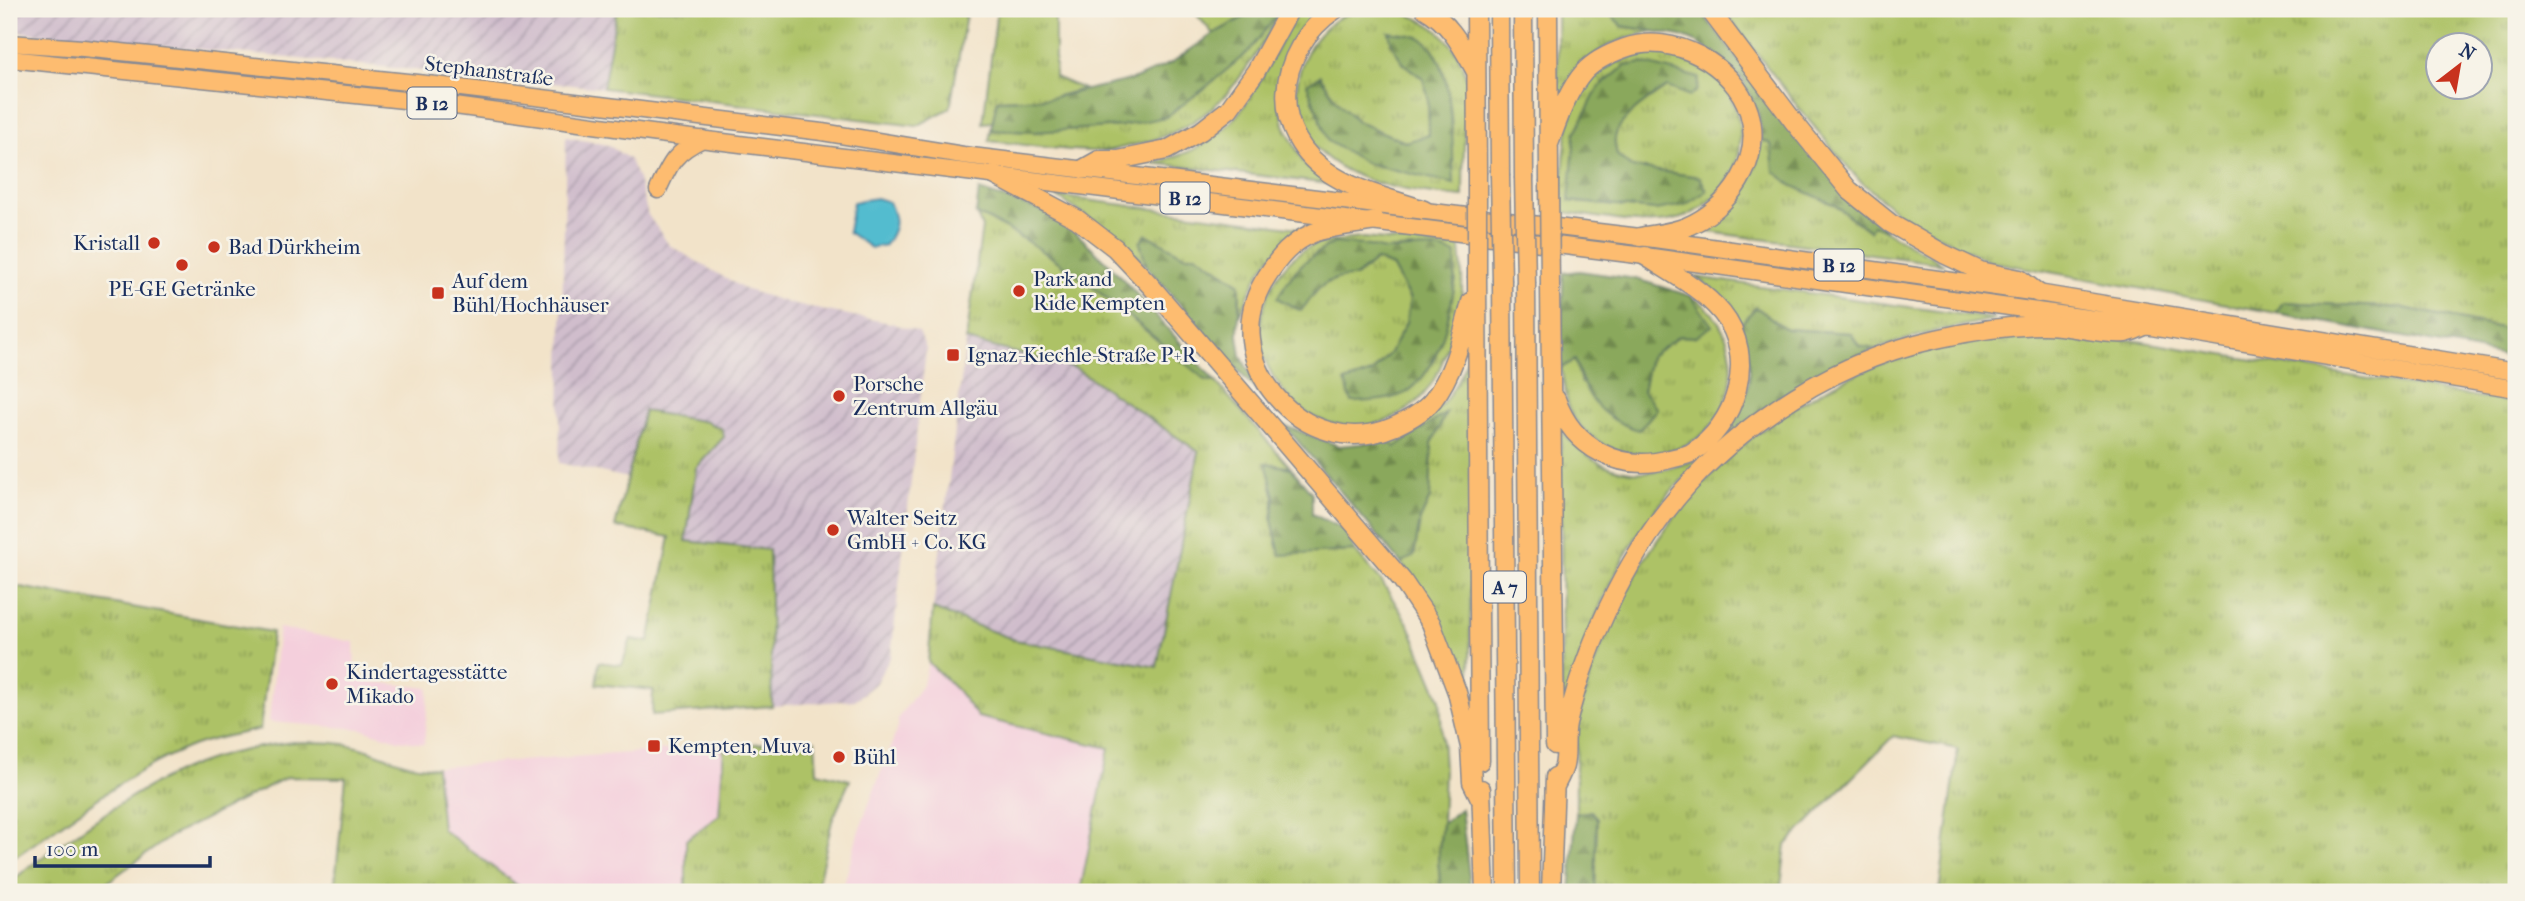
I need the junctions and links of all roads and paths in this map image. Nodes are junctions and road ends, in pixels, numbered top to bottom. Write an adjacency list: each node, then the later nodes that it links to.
1 (1290, 9): 15 (highway)
2 (1336, 9): 18 (highway)
3 (1425, 9): 12 (highway)
4 (1476, 9): 12 (highway)
5 (1499, 9): 31 (highway, A 7, bridge)
6 (1523, 9): 32 (highway, A 7, bridge)
7 (1548, 9): 14 (highway)
8 (1709, 9): 23 (highway)
9 (9, 43): 11 (main road, Stephanstraße / B 12)
10 (9, 59): 11 (main road, Stephanstraße / B 12)
11 (206, 69): 13 (main road, Stephanstraße / B 12); 15 (main road, Stephanstraße / B 12)
12 (1477, 74): 22 (highway, bridge)
13 (703, 139): 16 (main road, Stephanstraße / B 12); 17 (main road)
14 (1549, 144): 20 (highway); 25 (highway, bridge)
15 (1083, 169): 18 (main road, B 12)
16 (994, 175): 19 (main road, B 12); 29 (highway)
17 (658, 190)
18 (1424, 210): 20 (main road, B 12)
19 (1376, 221): 21 (main road, B 12); 22 (highway)
20 (1640, 237): 23 (main road, B 12)
21 (1645, 256): 24 (main road, B 12); 25 (highway)
22 (1477, 278): 29 (highway)
23 (2038, 293): 26 (main road, B 12)
24 (2145, 326): 27 (main road, B 12); 28 (highway)
25 (1551, 370): 28 (highway)
26 (2516, 372)
27 (2516, 389)
28 (1555, 786): 33 (highway)
29 (1481, 800): 30 (highway)
30 (1485, 892)
31 (1507, 892)
32 (1530, 892)
33 (1551, 892)

